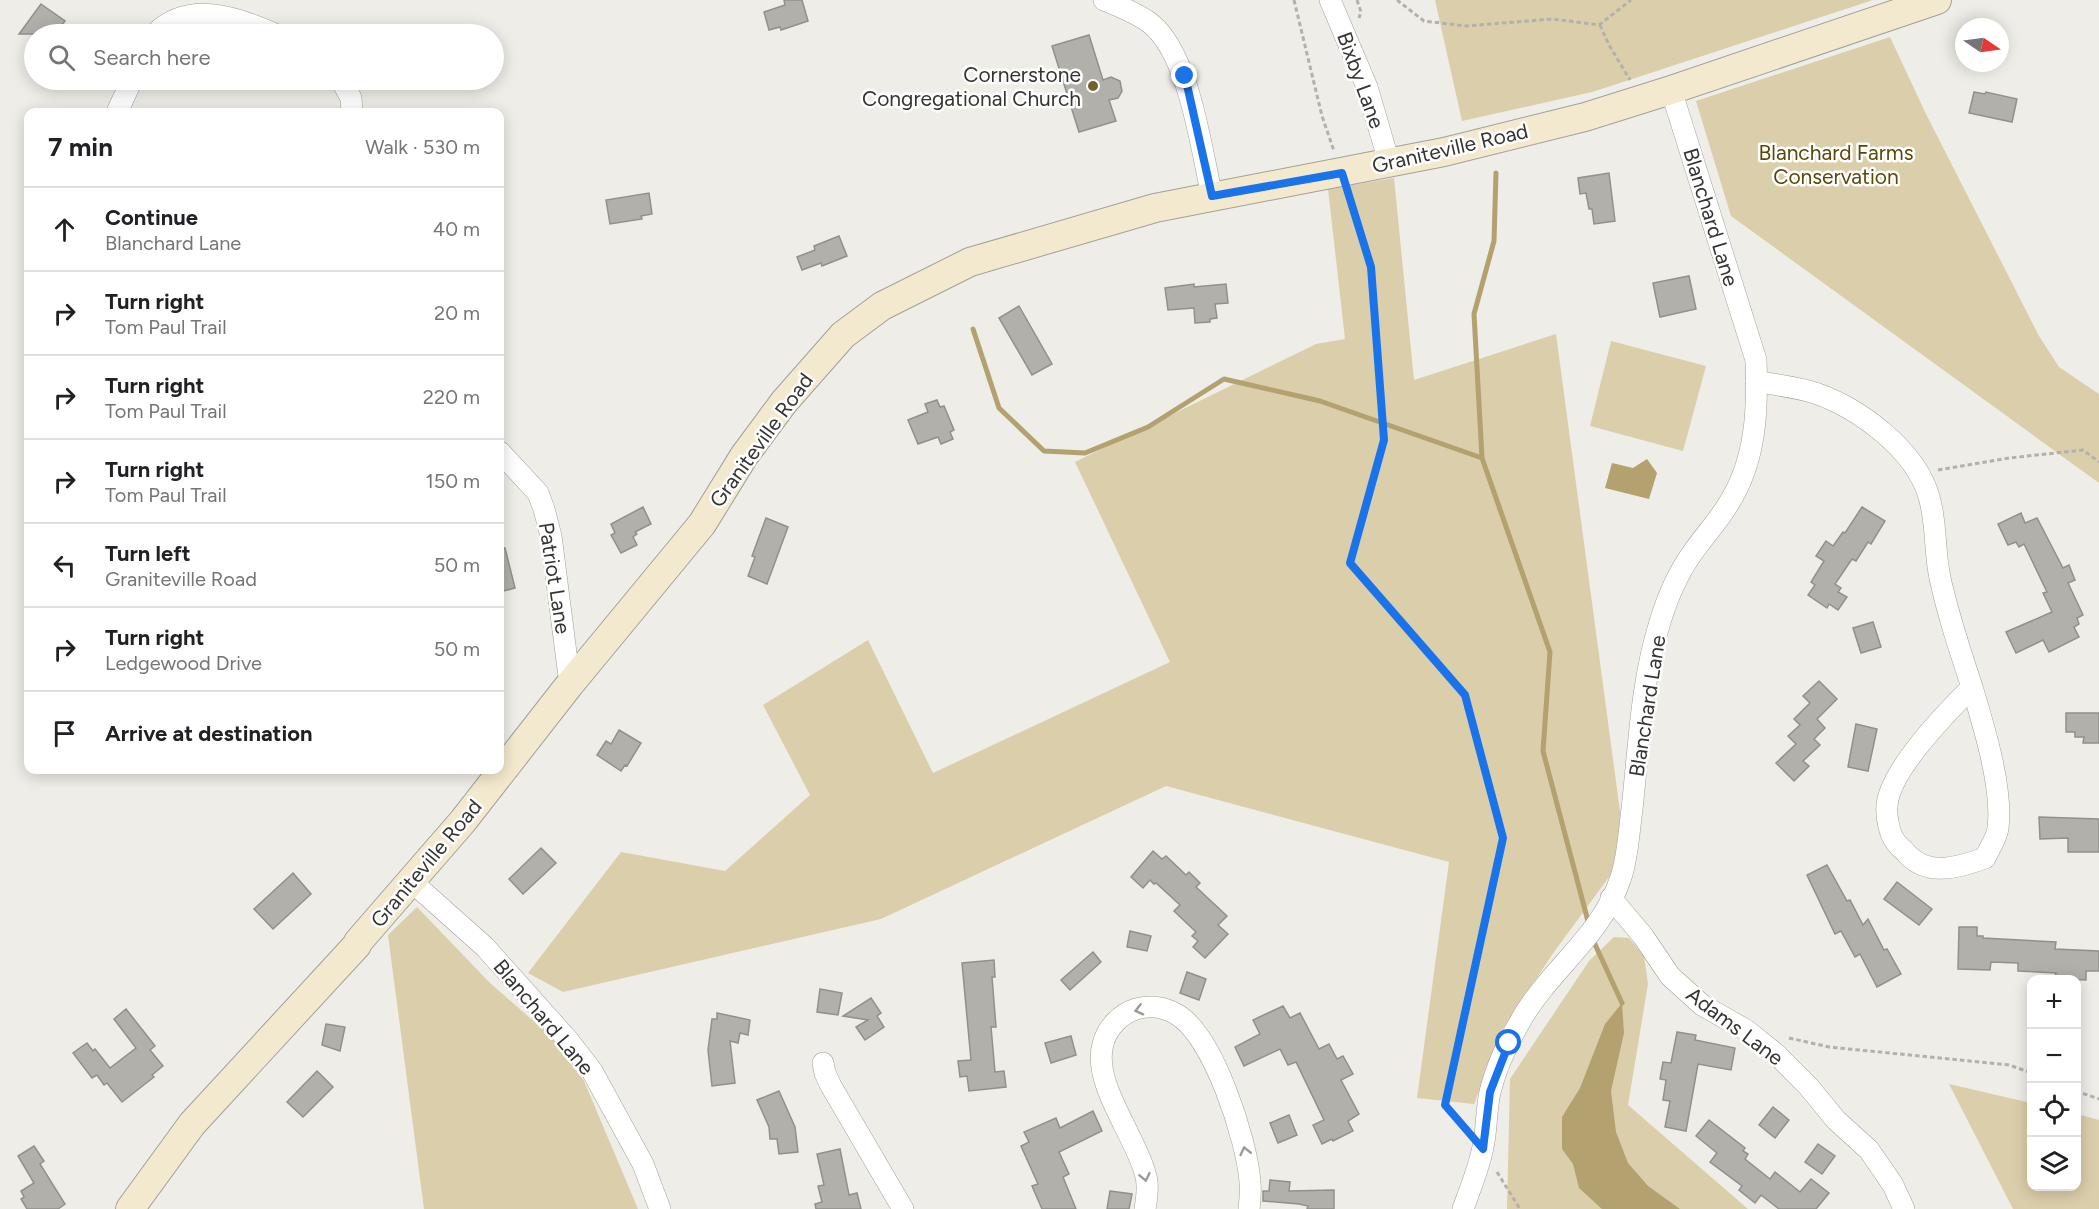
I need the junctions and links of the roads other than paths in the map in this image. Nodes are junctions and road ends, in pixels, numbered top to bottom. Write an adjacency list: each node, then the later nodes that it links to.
1 (1104, 0): 12 (street)
2 (1330, 0): 11 (street, Bixby Lane)
3 (1937, 0): 8 (main road, Graniteville Road)
4 (164, 24): 5 (street)
5 (250, 24)
6 (127, 90): 9 (street)
7 (347, 90): 10 (street)
8 (1671, 90): 11 (main road, Graniteville Road); 13 (street, Blanchard Lane)
9 (119, 108)
10 (352, 108)
11 (1389, 162): 12 (main road, Graniteville Road)
12 (1212, 196): 15 (main road, Graniteville Road)
13 (1756, 381): 16 (street); 20 (street, Blanchard Lane)
14 (504, 456): 15 (street, Patriot Lane)
15 (570, 684): 17 (main road, Graniteville Road)
16 (1972, 687): 16 (street)
17 (504, 769)
18 (500, 774): 19 (main road, Graniteville Road)
19 (411, 881): 22 (main road, Graniteville Road); 23 (street, Blanchard Lane)
20 (1611, 898): 27 (street, Blanchard Lane); 28 (street, Adams Lane)
21 (823, 1063): 24 (street)
22 (130, 1209)
23 (660, 1209)
24 (903, 1209)
25 (1145, 1209): 26 (street, one-way to 25)
26 (1250, 1209)
27 (1463, 1209)
28 (1904, 1209)

